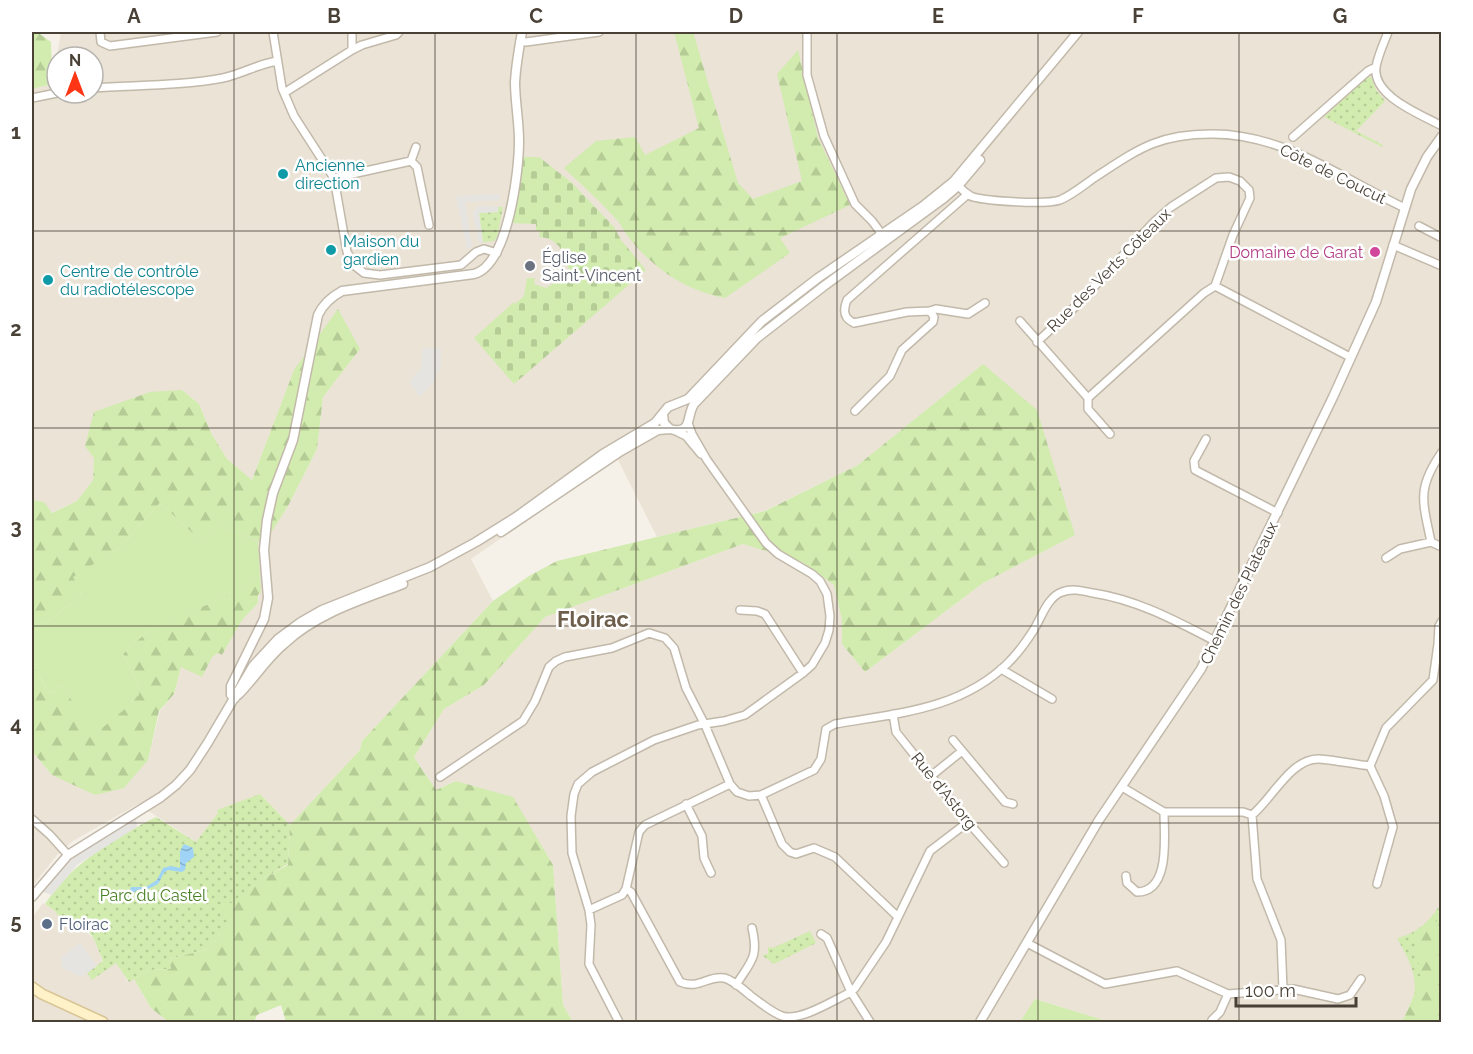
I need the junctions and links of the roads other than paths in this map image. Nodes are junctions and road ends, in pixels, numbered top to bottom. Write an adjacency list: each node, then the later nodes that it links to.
1 (100, 32): 2 (street)
2 (217, 32)
3 (273, 32): 12 (street)
4 (352, 32): 11 (street)
5 (399, 32): 11 (street)
6 (600, 32): 10 (street)
7 (807, 32): 27 (street)
8 (1078, 32): 22 (street)
9 (1388, 32): 13 (street)
10 (521, 36): 30 (street)
11 (352, 50): 15 (street)
12 (277, 62): 14 (street); 15 (street)
13 (1376, 67): 16 (street); 18 (street)
14 (105, 87)
15 (284, 93): 21 (street)
16 (1442, 126)
17 (1442, 136): 24 (street, Chemin des Plateaux)
18 (1293, 137)
19 (416, 147): 20 (street)
20 (411, 161): 21 (street); 25 (street)
21 (334, 178): 30 (street)
22 (956, 183): 23 (street, Côte de Coucut); 27 (street)
23 (968, 194): 24 (street, Côte de Coucut); 34 (street)
24 (1405, 208): 29 (street, Chemin des Plateaux)
25 (429, 225)
26 (1419, 226): 28 (street)
27 (885, 237): 39 (street); 42 (street)
28 (1442, 238)
29 (1393, 245): 31 (street); 37 (street, Chemin des Plateaux)
30 (497, 252): 57 (street)
31 (1442, 266)
32 (1215, 286): 36 (street, Rue des Verts Côteaux); 37 (street); 38 (street)
33 (985, 303): 34 (street)
34 (930, 311): 40 (street)
35 (1020, 321): 36 (street, Rue des Verts Côteaux)
36 (1037, 342): 38 (street, Rue des Verts Côteaux)
37 (1350, 357): 48 (street, Chemin des Plateaux)
38 (1088, 398): 44 (street, Rue des Verts Côteaux)
39 (677, 404): 41 (street); 42 (street)
40 (855, 411)
41 (663, 414): 43 (street); 57 (street)
42 (689, 419): 43 (street); 47 (street)
43 (672, 430): 47 (street); 57 (street)
44 (1110, 434)
45 (1206, 439): 48 (street)
46 (1442, 452): 49 (street)
47 (707, 460): 56 (street)
48 (1278, 513): 54 (street, Chemin des Plateaux)
49 (1431, 542): 50 (street); 51 (street)
50 (1442, 547)
51 (1386, 558)
52 (740, 610): 56 (street)
53 (1442, 621): 63 (street)
54 (1215, 641): 55 (street); 67 (street, Chemin des Plateaux)
55 (1001, 669): 58 (street); 59 (street)
56 (803, 673): 60 (street)
57 (235, 698): 75 (street)
58 (1052, 699)
59 (893, 714): 64 (street, Rue d'Astorg); 68 (street)
60 (705, 725): 65 (street); 66 (street); 82 (street)
61 (953, 740): 62 (street)
62 (962, 751): 64 (street); 70 (street)
63 (1370, 766): 72 (street); 79 (street)
64 (931, 776): 74 (street, Rue d'Astorg)
65 (440, 777)
66 (730, 784): 68 (street); 69 (street)
67 (1122, 788): 71 (street); 86 (street, Chemin des Plateaux)
68 (761, 795): 83 (street)
69 (686, 804): 77 (street); 80 (street)
70 (1013, 804)
71 (1164, 812): 72 (street); 78 (street)
72 (1252, 814): 90 (street)
73 (32, 819): 75 (street)
74 (968, 822): 76 (street, Rue d'Astorg); 83 (street)
75 (68, 855): 81 (street)
76 (1004, 863)
77 (711, 873)
78 (1126, 876)
79 (1377, 884)
80 (626, 889): 82 (street); 88 (street)
81 (32, 897)
82 (589, 910): 95 (street)
83 (898, 917): 91 (street)
84 (752, 928): 88 (street)
85 (821, 934): 91 (street)
86 (1027, 943): 92 (street); 97 (street, Chemin des Plateaux)
87 (1361, 979): 90 (street)
88 (736, 985): 91 (street)
89 (32, 987): 94 (main road)
90 (1283, 989): 92 (street)
91 (851, 992): 96 (street)
92 (1228, 994): 93 (street)
93 (1212, 1020)
94 (103, 1023)
95 (619, 1023)
96 (870, 1023)
97 (980, 1023)

